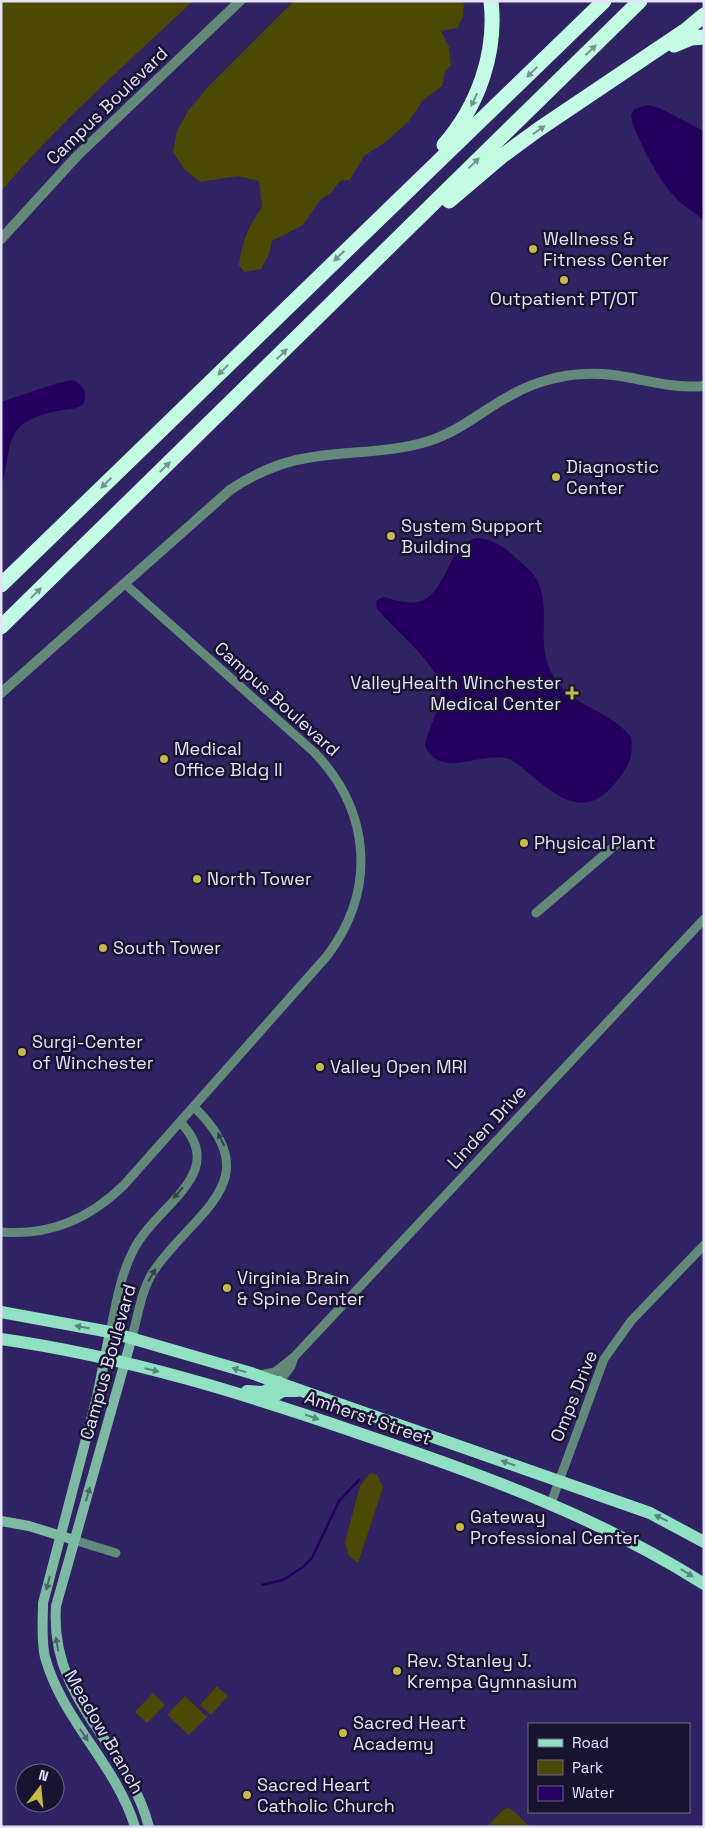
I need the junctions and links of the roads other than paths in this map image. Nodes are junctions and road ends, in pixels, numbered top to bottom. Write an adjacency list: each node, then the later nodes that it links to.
1 (240, 1): 9 (street, Campus Boulevard)
2 (491, 1): 8 (highway, one-way to 8)
3 (604, 1): 8 (highway, one-way to 8)
4 (640, 1): 10 (highway, one-way to 4)
5 (704, 15): 7 (highway)
6 (704, 37): 7 (highway)
7 (597, 90): 10 (highway, one-way to 7)
8 (374, 223): 13 (highway, one-way to 13)
9 (1, 239)
10 (353, 283): 14 (highway, one-way to 10)
11 (704, 386): 12 (street)
12 (125, 584): 15 (street); 19 (street, Campus Boulevard)
13 (1, 586)
14 (1, 627)
15 (1, 693)
16 (619, 842): 17 (street)
17 (536, 912)
18 (704, 919): 27 (street, Linden Drive)
19 (194, 1107): 20 (street, Campus Boulevard); 25 (street, Campus Boulevard, one-way to 19)
20 (180, 1122): 21 (street, Campus Boulevard); 24 (street, Campus Boulevard, one-way to 24)
21 (1, 1232)
22 (704, 1246): 35 (street, Omps Drive)
23 (1, 1312): 24 (main road, Amherst Street, one-way to 23)
24 (110, 1332): 25 (main road, Amherst Street); 28 (main road, Campus Boulevard)
25 (132, 1337): 29 (main road, Campus Boulevard); 30 (main road, Amherst Street, one-way to 25)
26 (1, 1340): 28 (main road, Amherst Street)
27 (294, 1357): 30 (street, Linden Drive); 31 (street, Linden Drive)
28 (105, 1359): 29 (main road, Amherst Street); 38 (main road, Campus Boulevard)
29 (125, 1363): 32 (main road, Amherst Street, one-way to 32); 39 (main road, Campus Boulevard, one-way to 29)
30 (258, 1376): 31 (main road, Amherst Street)
31 (278, 1382): 32 (main road); 33 (main road, Amherst Street)
32 (222, 1389): 34 (main road, Amherst Street)
33 (305, 1392): 34 (main road); 35 (main road, Amherst Street, one-way to 33)
34 (265, 1402): 36 (main road, Amherst Street, one-way to 36)
35 (559, 1480): 36 (street, Omps Drive); 40 (main road, Amherst Street, one-way to 35)
36 (551, 1503): 42 (main road, Amherst Street, one-way to 42)
37 (1, 1521): 38 (main road)
38 (60, 1536): 39 (main road); 43 (main road, Meadow Branch, one-way to 43)
39 (74, 1540): 41 (street); 44 (main road, Meadow Branch, one-way to 39)
40 (704, 1542)
41 (116, 1553)
42 (704, 1584)
43 (135, 1827)
44 (149, 1827)

